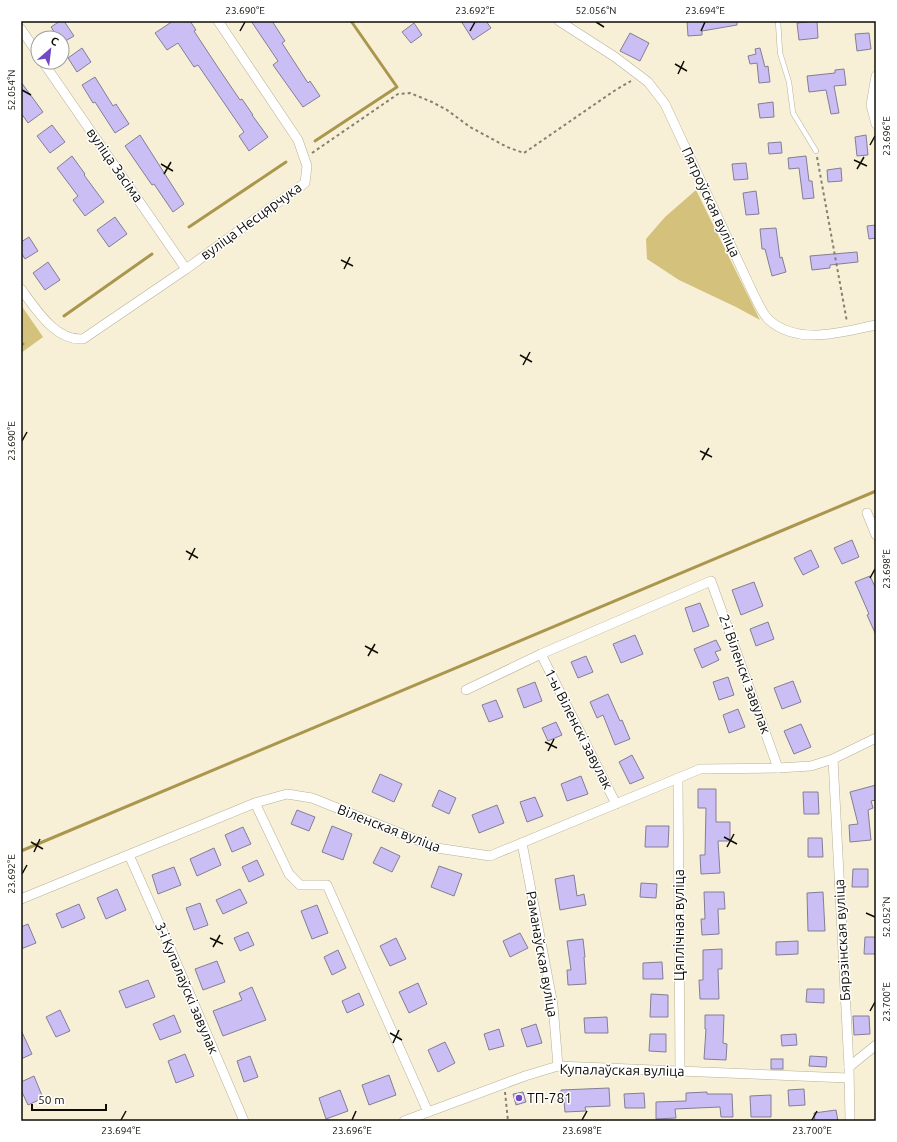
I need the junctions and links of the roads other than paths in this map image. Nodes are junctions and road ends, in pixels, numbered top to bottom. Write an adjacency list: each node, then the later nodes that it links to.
1 (218, 21): 10 (street, вуліца Несцярчука)
2 (559, 21): 12 (street, Пятроўская вуліца)
3 (778, 21): 9 (lane)
4 (21, 29): 5 (street)
5 (30, 42)
6 (49, 70): 10 (street, вуліца Засіма)
7 (876, 76): 8 (street)
8 (876, 124)
9 (816, 151)
10 (186, 269): 11 (street, вуліца Несцярчука)
11 (21, 289)
12 (876, 325)
13 (866, 513): 14 (street)
14 (876, 535)
15 (541, 654): 16 (street); 19 (street, 2-і Віленскі завулак); 22 (street, 1-ы Віленскі завулак)
16 (466, 690)
17 (876, 738): 18 (street, Віленская вуліца)
18 (833, 759): 19 (street, Віленская вуліца); 28 (street, Бярэзінская вуліца)
19 (778, 768): 20 (street, Віленская вуліца)
20 (678, 778): 22 (street, Віленская вуліца); 29 (street, Цяплічная вуліца)
21 (255, 803): 23 (street, Віленская вуліца); 24 (street, Віленская вуліца); 31 (street)
22 (616, 804): 23 (street, Віленская вуліца)
23 (522, 843): 27 (street, Раманаўская вуліца)
24 (129, 855): 25 (street, Віленская вуліца); 32 (street, 3-і Купалаўскі завулак)
25 (21, 899)
26 (876, 1045): 28 (street)
27 (558, 1066): 29 (street, Купалаўская вуліца); 31 (street, Купалаўская вуліца)
28 (849, 1067): 30 (street, Бярэзінская вуліца)
29 (680, 1071): 30 (street, Купалаўская вуліца)
30 (848, 1078): 34 (street, Бярэзінская вуліца)
31 (428, 1112): 33 (street, Купалаўская вуліца)
32 (244, 1121)
33 (404, 1121)
34 (850, 1121)

